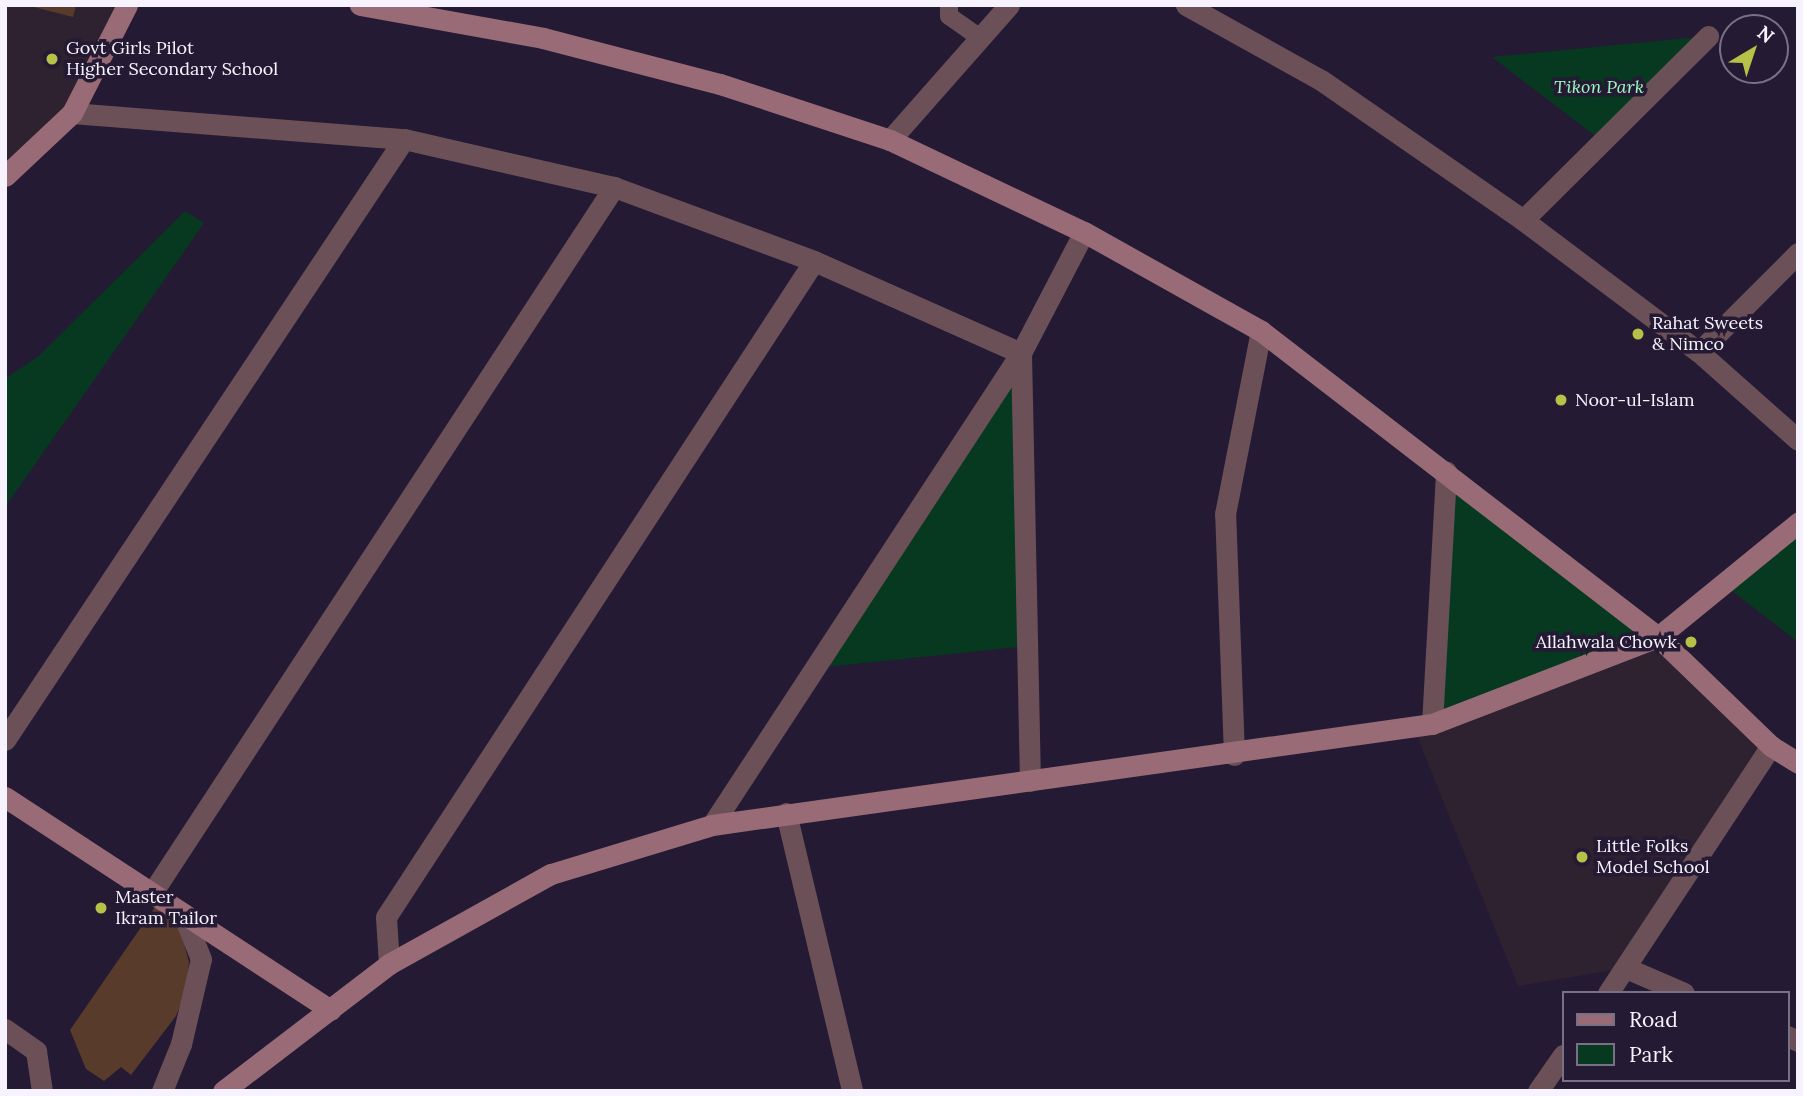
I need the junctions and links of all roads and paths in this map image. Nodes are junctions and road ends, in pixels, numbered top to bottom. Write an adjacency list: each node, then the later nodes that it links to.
1 (127, 5): 8 (street)
2 (360, 5): 10 (street)
3 (949, 5): 7 (lane)
4 (1009, 5): 7 (street)
5 (1186, 5): 13 (street)
6 (1708, 36): 13 (street)
7 (980, 38): 10 (street)
8 (72, 113): 9 (street); 11 (street)
9 (404, 139): 12 (street); 25 (street)
10 (890, 139): 14 (street)
11 (5, 176)
12 (614, 187): 16 (street); 33 (street)
13 (1523, 220): 18 (street)
14 (1084, 232): 17 (street); 19 (street)
15 (1798, 253): 18 (street)
16 (814, 261): 19 (street); 35 (street)
17 (1261, 331): 21 (street); 27 (street)
18 (1699, 352): 20 (street)
19 (1021, 353): 29 (street); 32 (street)
20 (1798, 440)
21 (1446, 471): 23 (street); 24 (street)
22 (1798, 523): 23 (street)
23 (1658, 637): 24 (street); 26 (street)
24 (1432, 724): 27 (street)
25 (5, 740)
26 (1771, 746): 28 (street); 36 (street)
27 (1234, 755): 29 (street)
28 (1798, 763)
29 (1030, 781): 31 (street)
30 (5, 797): 33 (street)
31 (786, 813): 32 (street); 46 (street)
32 (712, 825): 35 (street)
33 (152, 893): 34 (street)
34 (183, 914): 39 (street); 44 (street)
35 (389, 964): 39 (street)
36 (1626, 968): 37 (street); 38 (street)
37 (1609, 991)
38 (1679, 991)
39 (330, 1010): 45 (street)
40 (5, 1029): 43 (street)
41 (1562, 1057): 42 (street)
42 (1540, 1090)
43 (42, 1091)
44 (163, 1091)
45 (223, 1091)
46 (852, 1091)

